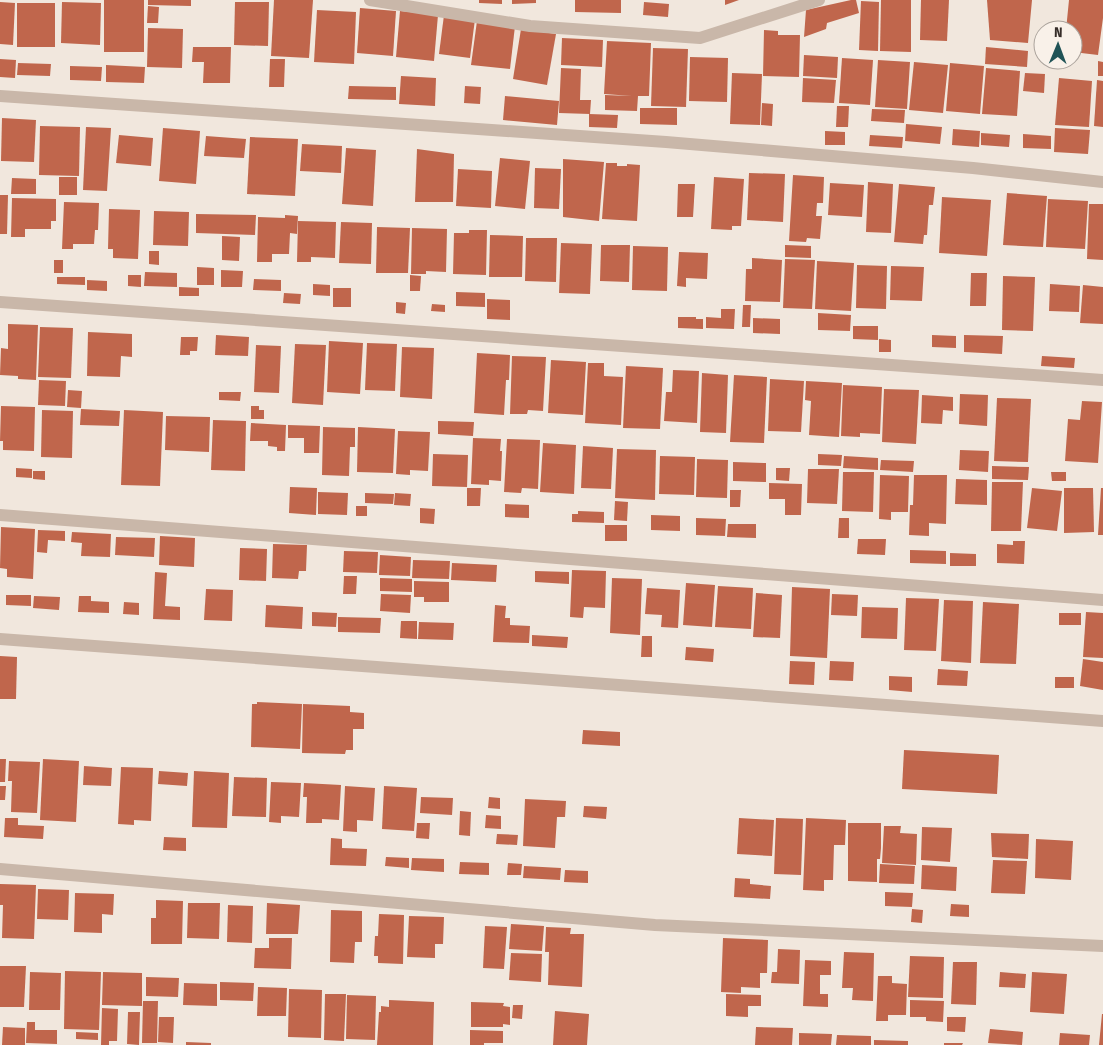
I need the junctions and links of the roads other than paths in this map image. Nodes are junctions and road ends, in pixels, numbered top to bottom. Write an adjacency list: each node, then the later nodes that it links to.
1 (370, 0): 2 (street)
2 (819, 0)
3 (0, 96): 4 (street)
4 (1103, 182)
5 (0, 302): 6 (street)
6 (1103, 380)
7 (0, 514): 8 (street)
8 (1103, 600)
9 (0, 639): 10 (street)
10 (1103, 721)
11 (0, 869): 12 (street)
12 (1103, 946)

